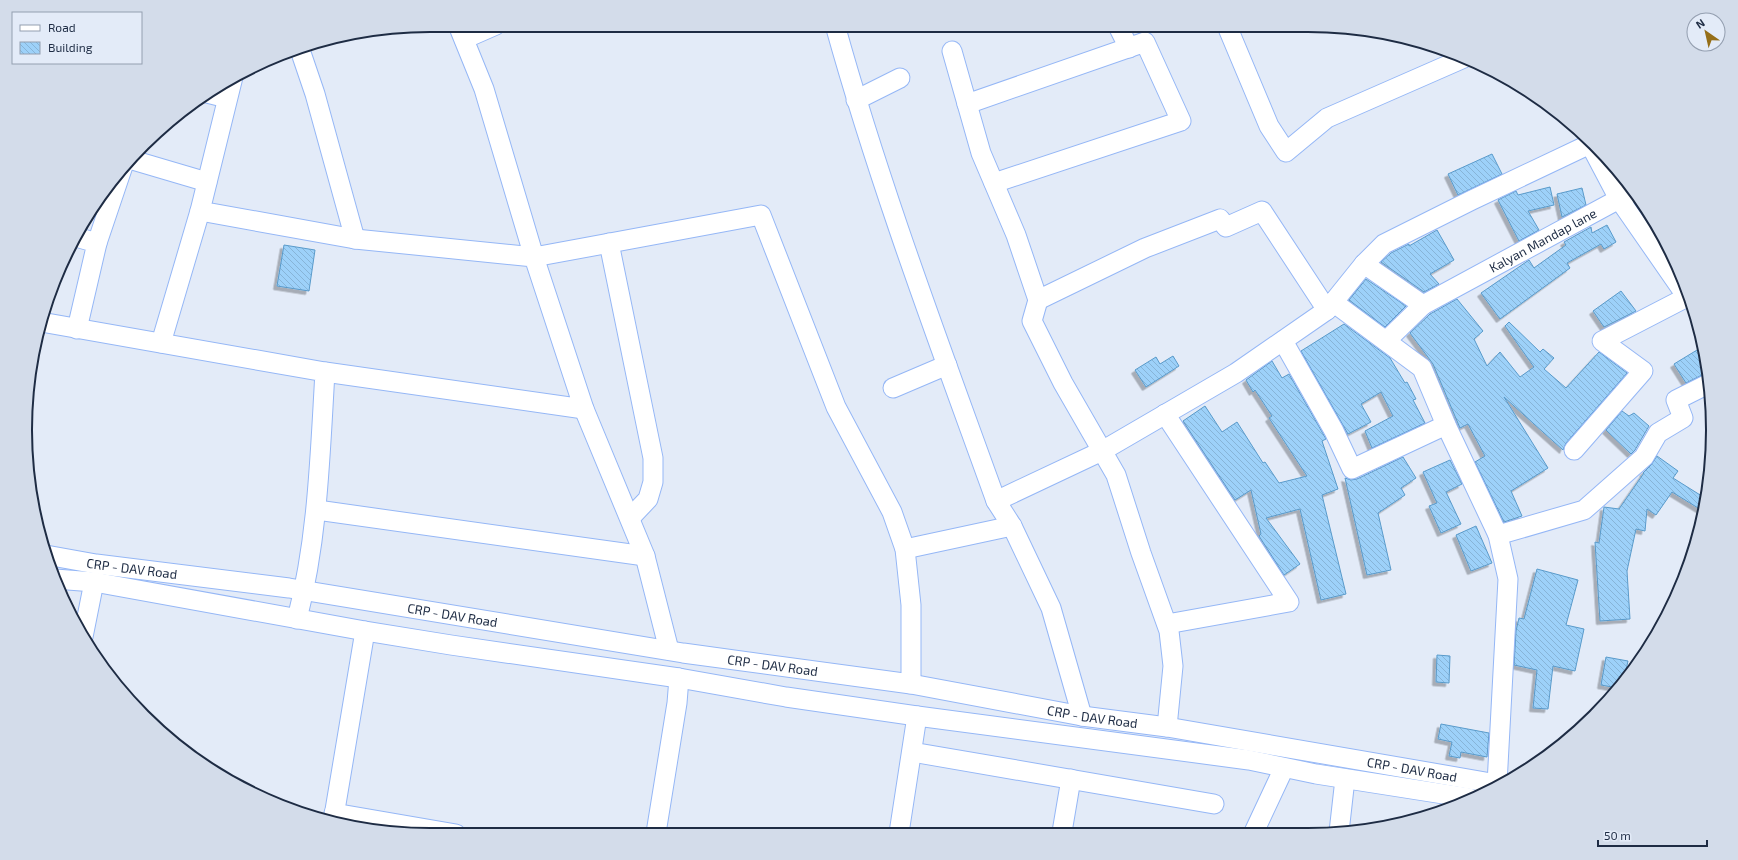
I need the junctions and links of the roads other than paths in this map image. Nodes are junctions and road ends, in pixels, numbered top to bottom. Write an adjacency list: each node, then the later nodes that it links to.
1 (461, 32): 27 (street)
2 (837, 32): 13 (street)
3 (1121, 32): 5 (street)
4 (1230, 32): 8 (street)
5 (1129, 48): 14 (street); 19 (street)
6 (952, 51): 14 (street)
7 (301, 53): 24 (street)
8 (1457, 61)
9 (900, 78): 13 (street)
10 (230, 86): 12 (street)
11 (215, 95): 12 (street)
12 (227, 98): 18 (street)
13 (856, 100): 39 (street)
14 (967, 104): 19 (street)
15 (1584, 144): 28 (street)
16 (137, 161): 18 (street)
17 (1608, 169): 21 (street)
18 (207, 182): 22 (street)
19 (994, 183): 31 (street)
20 (117, 185): 25 (street)
21 (1626, 195): 29 (street); 32 (street, Kalyan Mandap lane)
22 (200, 211): 24 (street); 38 (street)
23 (81, 238): 25 (street)
24 (355, 239): 27 (street)
25 (97, 243): 35 (street)
26 (609, 243): 27 (street); 50 (street); 53 (street)
27 (534, 257): 43 (street)
28 (1364, 264): 32 (street); 33 (street)
29 (1673, 272)
30 (1684, 298): 46 (street)
31 (1038, 300): 33 (street); 47 (street)
32 (1422, 305): 37 (street, Kalyan Mandap lane)
33 (1330, 306): 36 (street); 37 (street)
34 (47, 323): 35 (street)
35 (77, 329): 38 (street)
36 (1283, 341): 44 (street); 45 (street)
37 (1386, 341): 45 (street)
38 (161, 343): 40 (street)
39 (947, 365): 42 (street); 48 (street)
40 (325, 372): 43 (street); 49 (street)
41 (1704, 386): 52 (street)
42 (893, 388)
43 (584, 409): 50 (street)
44 (1165, 414): 47 (street); 60 (street)
45 (1446, 425): 52 (street)
46 (1574, 450)
47 (1102, 451): 48 (street); 60 (street)
48 (996, 501): 51 (street)
49 (317, 510): 55 (street); 58 (street)
50 (630, 518): 55 (street)
51 (1012, 526): 53 (street); 69 (street)
52 (1498, 535): 75 (street)
53 (905, 549): 66 (street)
54 (52, 556): 58 (street, CRP - DAV Road)
55 (645, 556): 63 (street)
56 (61, 579): 57 (street, CRP - DAV Road)
57 (94, 582): 59 (street, CRP - DAV Road); 61 (street)
58 (304, 591): 59 (street); 63 (street, CRP - DAV Road)
59 (297, 619): 62 (street, CRP - DAV Road)
60 (1166, 624): 70 (street)
61 (85, 628)
62 (365, 631): 65 (street, CRP - DAV Road); 79 (street)
63 (669, 650): 64 (street, CRP - DAV Road)
64 (816, 671): 66 (street, CRP - DAV Road); 67 (street)
65 (679, 678): 67 (street, CRP - DAV Road); 83 (street)
66 (912, 684): 69 (street, CRP - DAV Road)
67 (810, 700): 68 (street, CRP - DAV Road)
68 (917, 716): 71 (street); 72 (street, CRP - DAV Road)
69 (1082, 716): 70 (street, CRP - DAV Road)
70 (1167, 727): 76 (street, CRP - DAV Road)
71 (912, 752): 73 (street); 84 (street)
72 (1284, 768): 74 (street, CRP - DAV Road); 86 (street)
73 (1071, 779): 78 (street); 85 (street)
74 (1345, 779): 77 (street, CRP - DAV Road); 82 (street)
75 (1497, 780)
76 (1492, 783)
77 (1462, 797)
78 (1214, 804)
79 (334, 816)
80 (358, 821): 81 (street)
81 (401, 827)
82 (1340, 827)
83 (657, 828)
84 (900, 828)
85 (1063, 828)
86 (1256, 828)

